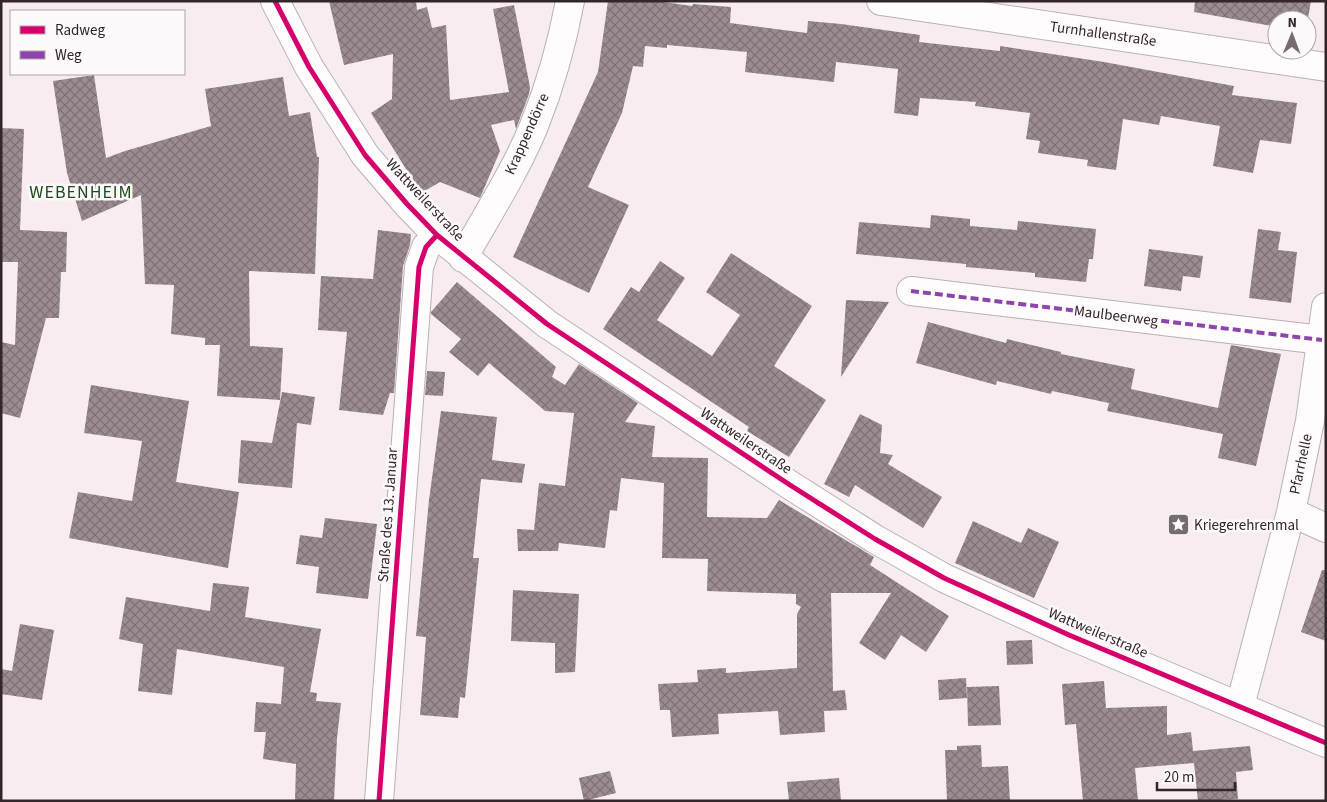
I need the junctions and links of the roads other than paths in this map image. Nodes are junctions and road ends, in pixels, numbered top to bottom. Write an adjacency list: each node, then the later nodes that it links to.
1 (275, 1): 5 (street, Wattweilerstraße)
2 (570, 1): 6 (street, Krappendörre)
3 (880, 1): 4 (street, Turnhallenstraße)
4 (1326, 67)
5 (436, 236): 6 (street, Wattweilerstraße); 14 (street, Straße des 13. Januar)
6 (462, 258): 12 (street, Wattweilerstraße)
7 (911, 291): 9 (street, Maulbeerweg)
8 (1326, 307): 9 (street, Pfarrhelle)
9 (1322, 340): 10 (street, Pfarrhelle)
10 (1291, 512): 11 (street); 12 (street, Pfarrhelle)
11 (1326, 528)
12 (1240, 706): 13 (street, Wattweilerstraße)
13 (1326, 743)
14 (379, 801)

